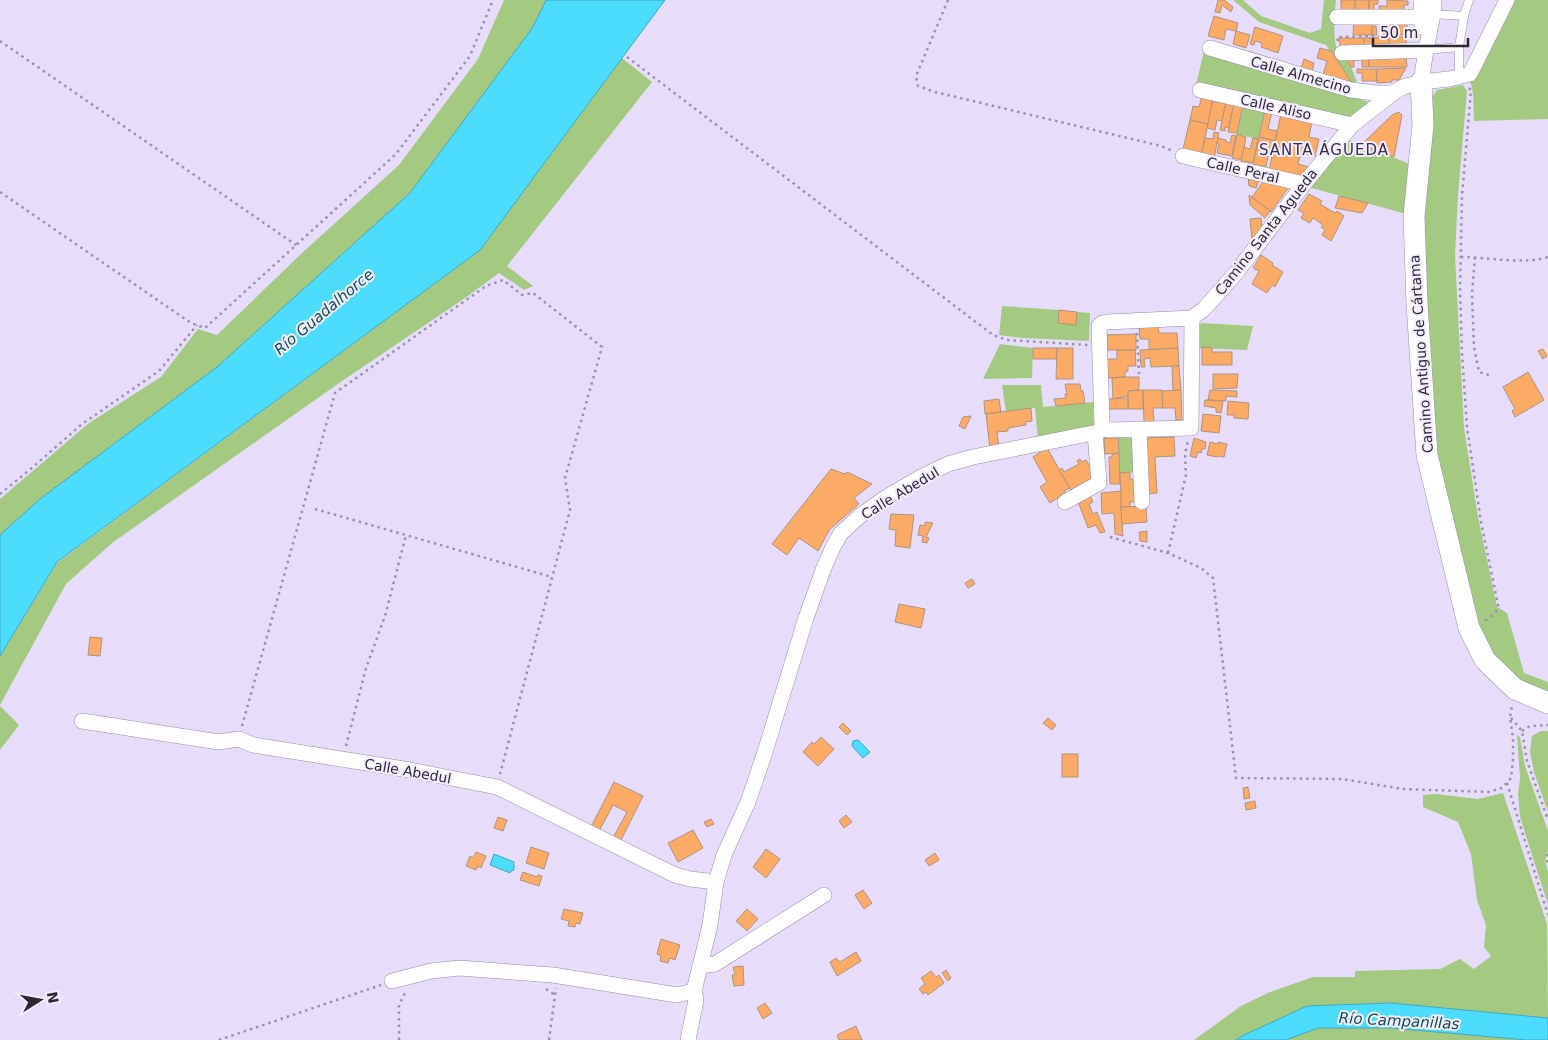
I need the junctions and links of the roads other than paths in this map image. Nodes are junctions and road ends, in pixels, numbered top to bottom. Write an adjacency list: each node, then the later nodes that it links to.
1 (1421, 0): 4 (street)
2 (1469, 0): 5 (lane)
3 (1507, 0): 11 (street)
4 (1429, 10): 5 (lane); 6 (street); 9 (street)
5 (1464, 16): 7 (lane)
6 (1337, 17)
7 (1459, 47): 9 (lane); 11 (lane)
8 (1210, 48): 14 (street, Calle Almecino)
9 (1426, 50): 10 (street); 12 (street)
10 (1342, 52)
11 (1459, 77): 12 (street, Camino Santa Agueda)
12 (1421, 82): 14 (street, Camino Santa Agueda); 23 (street, Camino Antiguo de Cártama)
13 (1200, 90): 15 (street, Calle Aliso)
14 (1393, 93): 15 (street, Camino Santa Agueda)
15 (1352, 125): 17 (street, Camino Santa Agueda)
16 (1183, 156): 17 (street, Calle Peral)
17 (1304, 184): 18 (street, Camino Santa Agueda)
18 (1192, 318): 19 (street, Calle Abedul); 20 (street)
19 (1139, 430): 20 (street, Calle Abedul); 22 (street)
20 (1100, 431): 21 (street); 25 (street, Calle Abedul)
21 (1065, 502)
22 (1142, 502)
23 (1548, 703)
24 (82, 721): 25 (street, Calle Abedul)
25 (716, 882): 27 (street, Calle Abedul)
26 (824, 895): 27 (street)
27 (700, 966): 29 (street, Calle Abedul)
28 (388, 982): 29 (street)
29 (694, 991): 30 (street, Calle Abedul)
30 (688, 1040)

